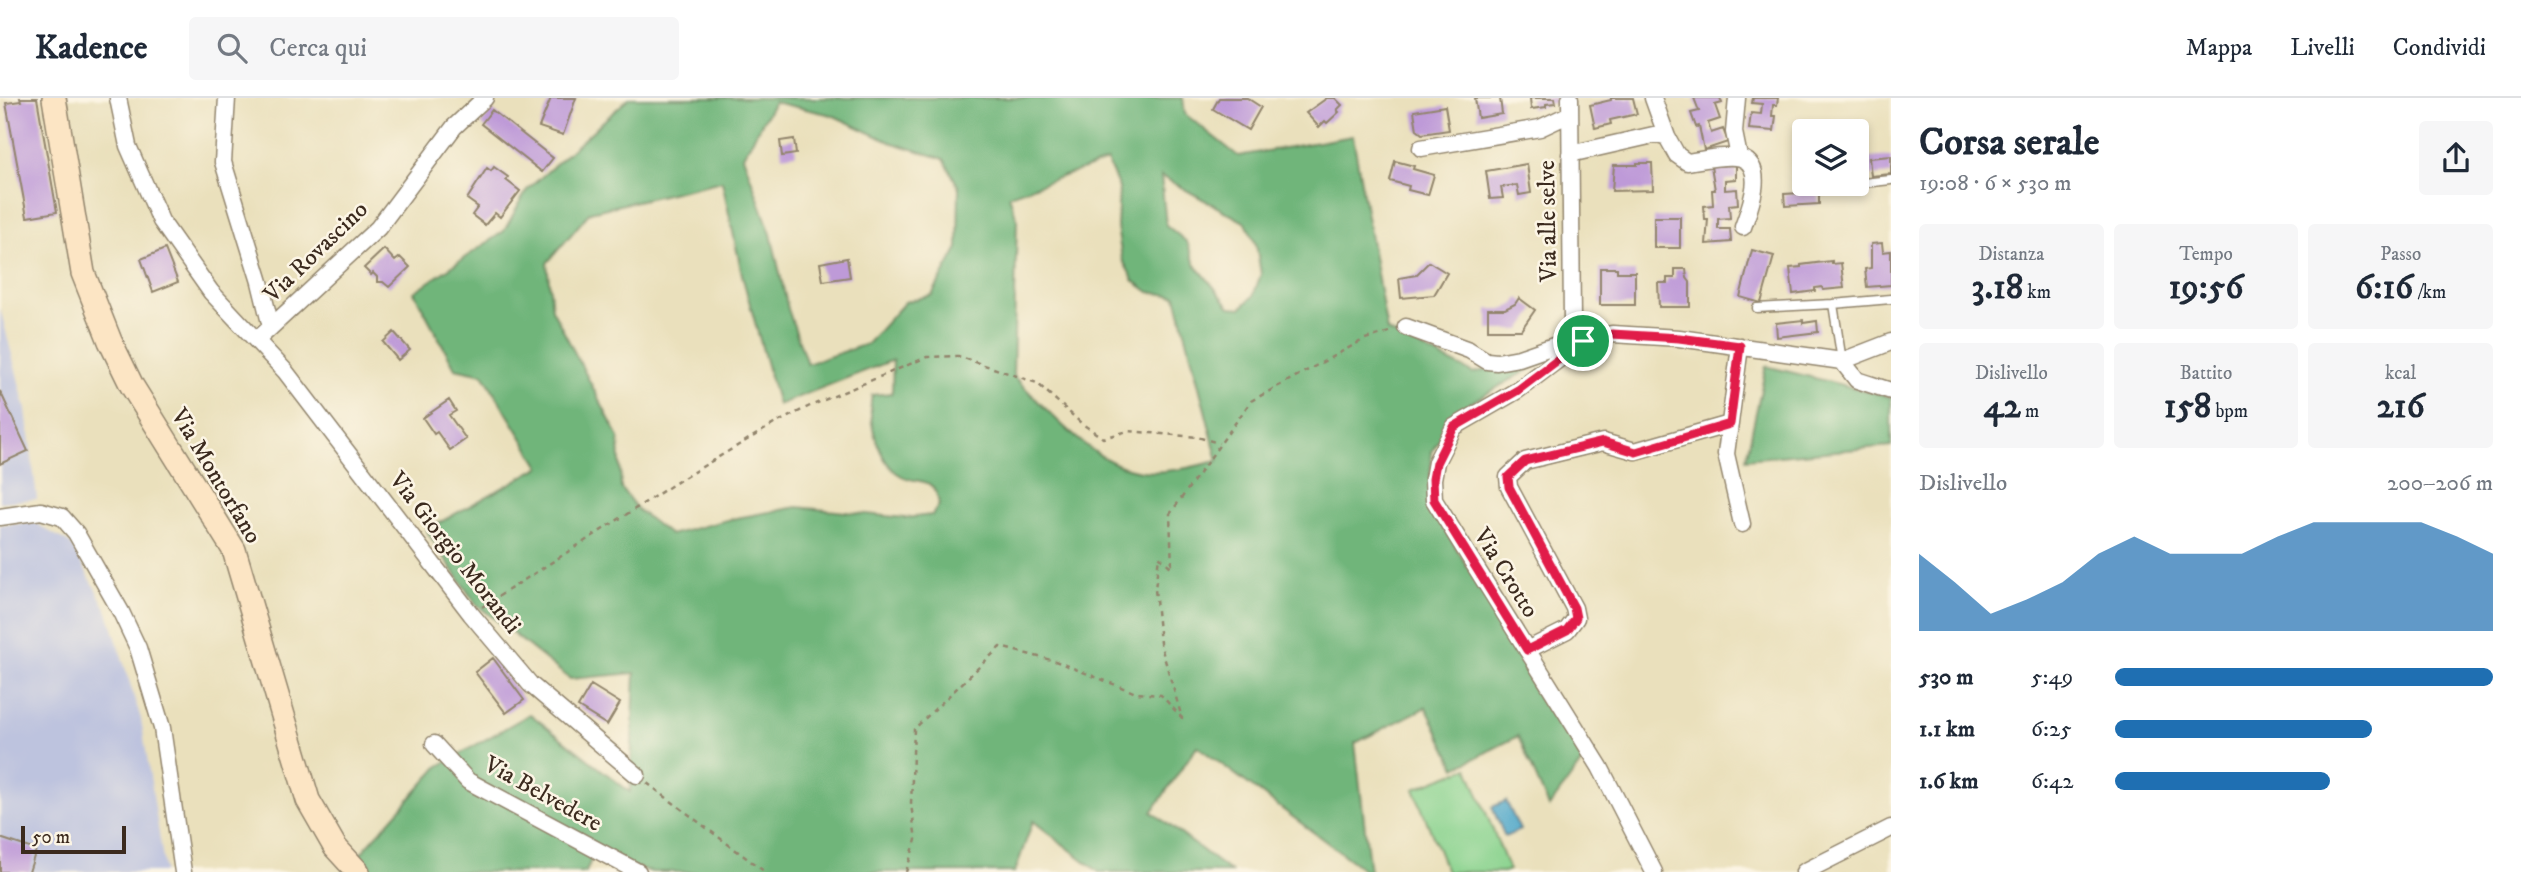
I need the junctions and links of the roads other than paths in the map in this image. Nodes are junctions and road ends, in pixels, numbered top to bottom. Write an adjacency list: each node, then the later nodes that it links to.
1 (54, 98): 34 (street, Via Montorfano)
2 (118, 98): 20 (street)
3 (228, 98): 18 (street)
4 (485, 98): 18 (street, Via Rovascino)
5 (1653, 98): 8 (street)
6 (1737, 98): 11 (street)
7 (1570, 106): 9 (street); 10 (street, Via alle selve)
8 (1667, 136): 10 (street); 11 (street)
9 (1421, 148)
10 (1570, 154): 21 (street, Via alle selve)
11 (1740, 157): 14 (street)
12 (1891, 180): 13 (lane)
13 (1869, 182)
14 (1742, 227)
15 (1891, 299): 16 (lane)
16 (1833, 304): 17 (lane); 24 (lane)
17 (1757, 308)
18 (271, 327): 20 (street, Via Rovascino)
19 (1406, 327): 21 (street)
20 (257, 340): 31 (street, Via Giorgio Morandi)
21 (1583, 341): 23 (street); 29 (street, Via Crotto)
22 (1891, 342): 24 (street)
23 (1740, 346): 24 (street); 26 (street)
24 (1842, 361): 25 (street)
25 (1891, 391)
26 (1730, 424): 28 (street); 29 (street)
27 (0, 517): 33 (street)
28 (1742, 524)
29 (1527, 650): 36 (street, Via Crotto)
30 (434, 744): 35 (street, Via Belvedere)
31 (636, 775)
32 (1891, 828): 37 (street)
33 (183, 872)
34 (358, 872)
35 (638, 872)
36 (1654, 872)
37 (1804, 872)

